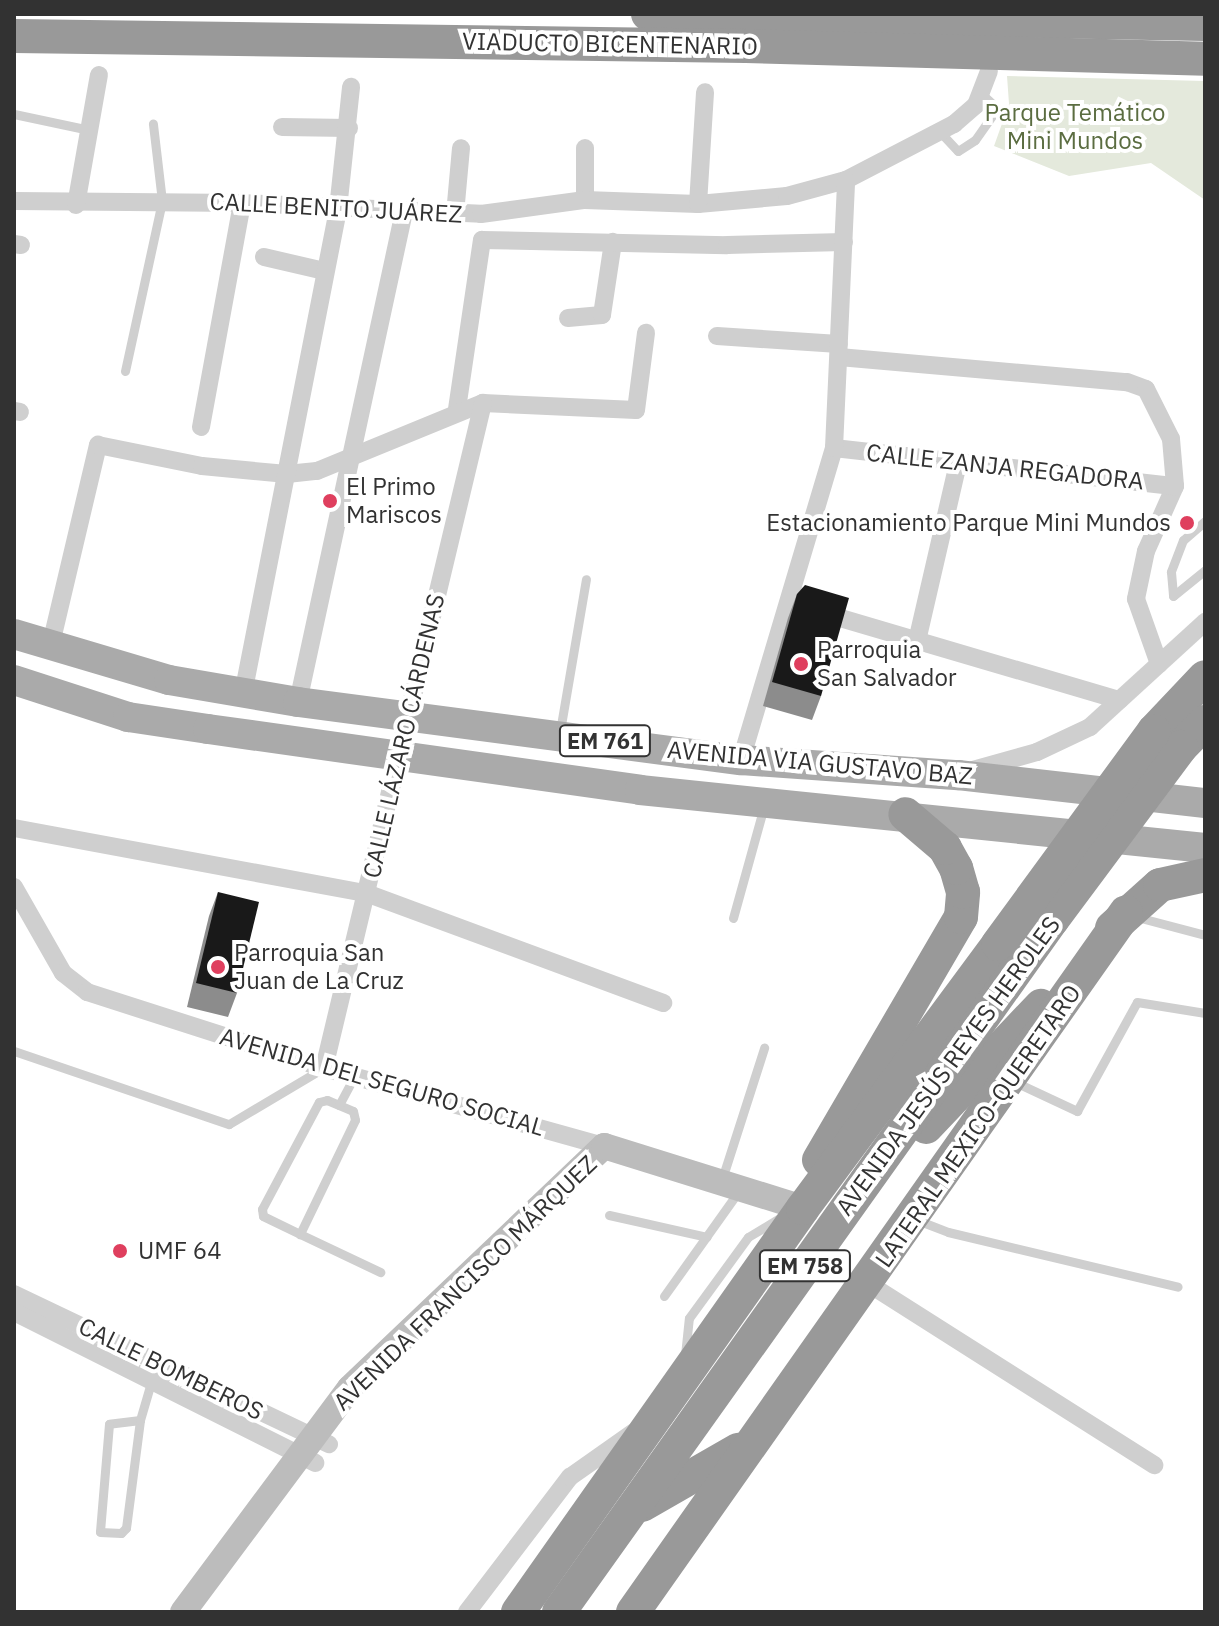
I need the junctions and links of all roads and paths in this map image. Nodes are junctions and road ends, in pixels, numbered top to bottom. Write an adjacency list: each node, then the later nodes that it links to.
1 (648, 14): 2 (highway)
2 (970, 23): 3 (highway); 7 (highway)
3 (1205, 24)
4 (14, 36): 6 (highway, VIADUCTO BICENTENARIO, bridge)
5 (14, 45): 7 (main road)
6 (1205, 59)
7 (900, 67): 8 (main road)
8 (1205, 67)
9 (989, 71): 13 (street)
10 (99, 75): 18 (street)
11 (351, 87): 17 (street)
12 (705, 92): 27 (street)
13 (982, 94): 19 (street, CALLE BENITO JUÁREZ); 19 (lane)
14 (14, 114): 18 (lane)
15 (153, 124): 25 (lane)
16 (282, 127): 17 (street)
17 (349, 128): 29 (street)
18 (89, 130): 28 (street)
19 (940, 132): 22 (street, CALLE BENITO JUÁREZ)
20 (461, 148): 30 (street)
21 (585, 148): 23 (street)
22 (846, 180): 27 (street, CALLE BENITO JUÁREZ); 33 (street)
23 (585, 200): 27 (street, CALLE BENITO JUÁREZ); 30 (street, CALLE BENITO JUÁREZ)
24 (14, 201): 28 (street, CALLE BENITO JUÁREZ)
25 (162, 201): 26 (street, CALLE BENITO JUÁREZ); 28 (street, CALLE BENITO JUÁREZ); 40 (lane)
26 (242, 203): 29 (street, CALLE BENITO JUÁREZ); 43 (street)
27 (698, 204)
28 (76, 205)
29 (338, 209): 31 (street, CALLE BENITO JUÁREZ); 35 (street)
30 (455, 214): 31 (street, CALLE BENITO JUÁREZ)
31 (403, 215): 45 (street)
32 (613, 242): 33 (street); 36 (street); 42 (street)
33 (844, 242): 39 (street)
34 (264, 257): 35 (street)
35 (324, 271): 47 (street)
36 (568, 318)
37 (646, 333): 41 (street)
38 (717, 336): 39 (street)
39 (839, 351): 44 (street); 48 (street)
40 (125, 371)
41 (483, 403): 42 (street); 63 (street, CALLE LÁZARO CÁRDENAS)
42 (457, 409): 45 (street)
43 (201, 427)
44 (834, 448): 46 (street, CALLE ZANJA REGADORA); 52 (street)
45 (350, 457): 47 (street); 62 (street)
46 (958, 463): 48 (street, CALLE ZANJA REGADORA); 55 (street)
47 (287, 474): 56 (street); 60 (street)
48 (1175, 486): 57 (street)
49 (1205, 521): 50 (lane)
50 (1205, 570)
51 (586, 579): 65 (lane)
52 (786, 602): 55 (street); 68 (street)
53 (1205, 622): 57 (street)
54 (14, 634): 56 (main road, AVENIDA VIA GUSTAVO BAZ / EM 761)
55 (917, 641): 61 (street)
56 (50, 648): 60 (main road, AVENIDA VIA GUSTAVO BAZ / EM 761)
57 (1159, 664): 61 (street)
58 (1205, 677): 66 (highway)
59 (14, 680): 67 (main road, AVENIDA VIA GUSTAVO BAZ / EM 761)
60 (243, 694): 62 (main road, AVENIDA VIA GUSTAVO BAZ / EM 761)
61 (1119, 700): 69 (street)
62 (298, 702): 63 (main road, AVENIDA VIA GUSTAVO BAZ / EM 761)
63 (409, 715): 65 (main road, AVENIDA VIA GUSTAVO BAZ / EM 761); 67 (street, CALLE LÁZARO CÁRDENAS)
64 (1205, 722): 66 (highway, AVENIDA JESÚS REYES HEROLES / EM 758)
65 (560, 735): 68 (main road, AVENIDA VIA GUSTAVO BAZ / EM 761)
66 (1168, 739): 91 (highway, AVENIDA JESÚS REYES HEROLES / EM 758, bridge); 94 (highway, AVENIDA JESÚS REYES HEROLES / EM 758, bridge)
67 (399, 756): 70 (main road, AVENIDA VIA GUSTAVO BAZ / EM 761); 77 (street, CALLE LÁZARO CÁRDENAS)
68 (741, 760): 69 (main road, AVENIDA VIA GUSTAVO BAZ / EM 761)
69 (958, 775): 71 (main road, AVENIDA VIA GUSTAVO BAZ / EM 761)
70 (765, 802): 72 (main road, AVENIDA VIA GUSTAVO BAZ / EM 761); 79 (lane)
71 (1205, 803)
72 (905, 814): 74 (main road, AVENIDA VIA GUSTAVO BAZ / EM 761); 91 (highway)
73 (14, 828): 77 (street)
74 (1205, 848)
75 (1205, 875): 78 (highway)
76 (14, 887): 85 (street, AVENIDA DEL SEGURO SOCIAL)
77 (366, 893): 81 (street); 85 (street, CALLE LÁZARO CÁRDENAS)
78 (1126, 912): 80 (lane); 87 (highway, LATERAL MEXICO-QUERETARO); 94 (highway)
79 (733, 918)
80 (1205, 935)
81 (663, 1003)
82 (1205, 1013): 87 (lane)
83 (764, 1048): 90 (lane)
84 (14, 1051): 85 (lane)
85 (324, 1068): 86 (street, AVENIDA DEL SEGURO SOCIAL)
86 (354, 1077): 88 (lane); 89 (street, AVENIDA DEL SEGURO SOCIAL)
87 (1011, 1079): 93 (highway, LATERAL MEXICO-QUERETARO)
88 (339, 1105): 95 (lane); 95 (lane)
89 (613, 1149): 90 (street, AVENIDA DEL SEGURO SOCIAL); 106 (street, AVENIDA FRANCISCO MÁRQUEZ)
90 (731, 1186): 91 (street, AVENIDA DEL SEGURO SOCIAL); 96 (lane)
91 (803, 1208): 103 (highway, AVENIDA JESÚS REYES HEROLES / EM 758)
92 (609, 1215): 96 (lane)
93 (914, 1218): 98 (highway, LATERAL MEXICO-QUERETARO); 99 (lane)
94 (836, 1223): 108 (highway, AVENIDA JESÚS REYES HEROLES / EM 758)
95 (300, 1234): 97 (lane)
96 (707, 1237): 100 (lane)
97 (380, 1272)
98 (869, 1284): 105 (highway, LATERAL MEXICO-QUERETARO); 107 (street)
99 (1178, 1287)
100 (664, 1296)
101 (17, 1309): 102 (street, CALLE BOMBEROS)
102 (153, 1370): 104 (lane); 106 (street, CALLE BOMBEROS)
103 (657, 1418): 111 (street); 112 (highway, AVENIDA JESÚS REYES HEROLES / EM 758)
104 (140, 1420): 104 (lane)
105 (745, 1446): 108 (highway); 114 (highway, LATERAL MEXICO-QUERETARO)
106 (314, 1449): 109 (street, AVENIDA FRANCISCO MÁRQUEZ); 110 (street, AVENIDA FRANCISCO MÁRQUEZ)
107 (1154, 1465)
108 (631, 1511): 113 (highway, AVENIDA JESÚS REYES HEROLES / EM 758)
109 (183, 1612)
110 (203, 1612)
111 (467, 1612)
112 (518, 1612)
113 (559, 1612)
114 (633, 1612)

